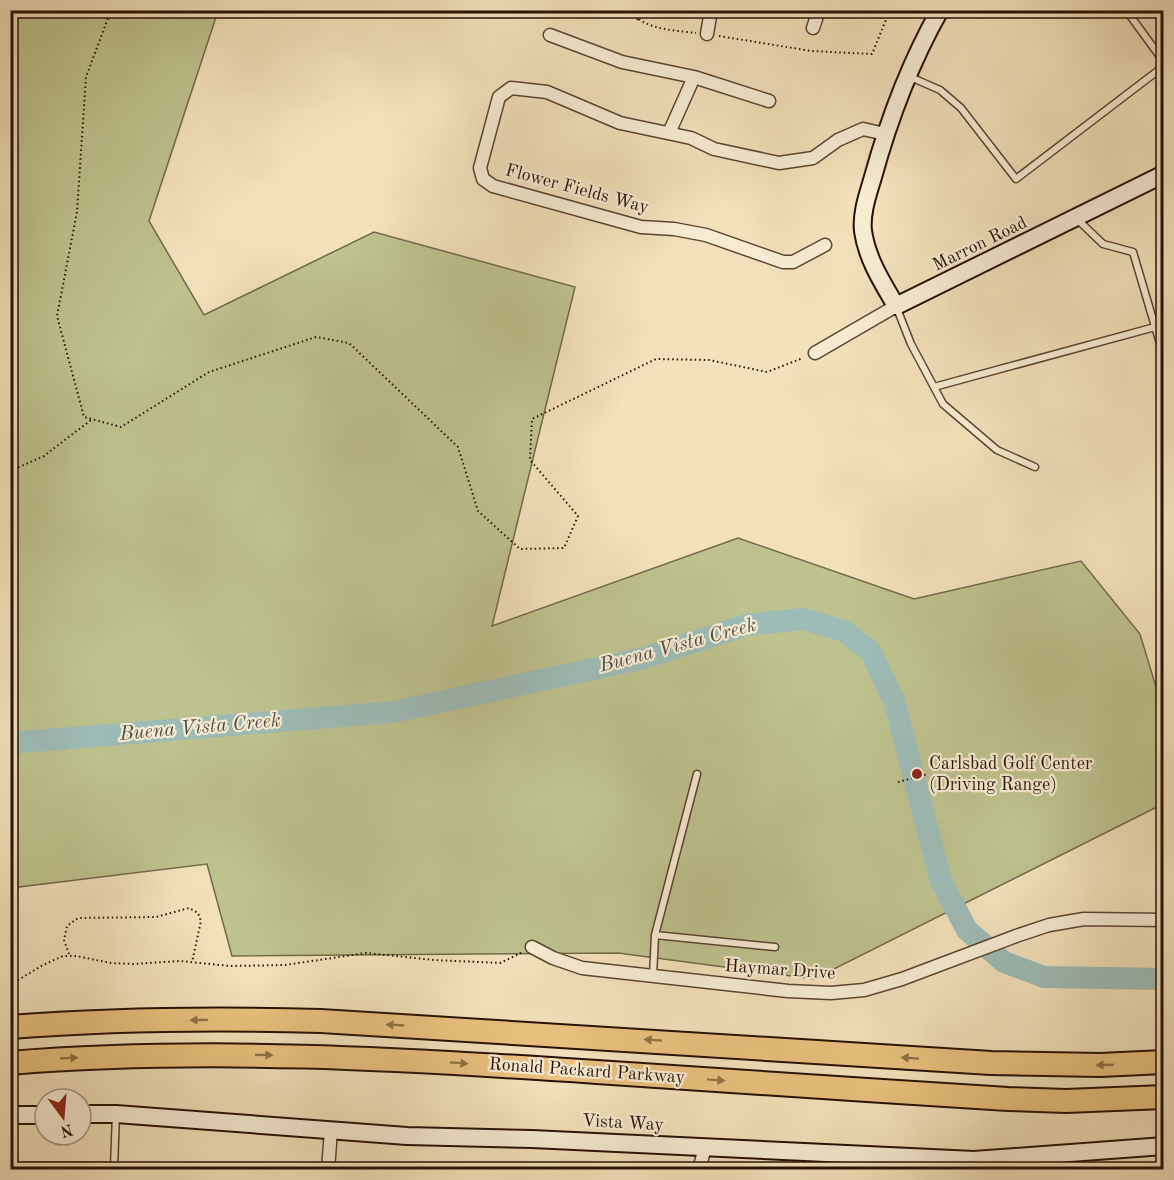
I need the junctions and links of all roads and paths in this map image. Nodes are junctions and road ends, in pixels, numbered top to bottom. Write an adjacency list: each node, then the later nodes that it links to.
1 (111, 10): 27 (path)
2 (629, 10): 9 (path)
3 (644, 10): 9 (path)
4 (711, 10): 11 (street)
5 (819, 10): 10 (street)
6 (890, 10): 11 (path)
7 (940, 10): 15 (main road)
8 (1126, 10): 13 (lane)
9 (637, 20): 11 (path)
10 (813, 28)
11 (707, 34)
12 (550, 35): 14 (street)
13 (1164, 64): 15 (lane)
14 (694, 76): 16 (street); 17 (street)
15 (907, 76): 18 (main road)
16 (769, 101)
17 (669, 133): 18 (street, Flower Fields Way); 21 (street, Flower Fields Way)
18 (885, 134): 22 (main road)
19 (1164, 174): 20 (main road, Marron Road)
20 (1077, 218): 22 (main road, Marron Road); 23 (lane)
21 (825, 245)
22 (896, 306): 24 (street, Marron Road); 26 (lane)
23 (1155, 327): 25 (lane); 26 (lane)
24 (815, 353): 27 (path)
25 (1164, 357)
26 (934, 387): 28 (lane)
27 (92, 419): 29 (path)
28 (1035, 467)
29 (10, 471)
30 (697, 774): 34 (lane)
31 (928, 774): 32 (path)
32 (898, 782)
33 (1164, 920): 39 (street, Haymar Drive)
34 (655, 935): 36 (lane); 39 (lane)
35 (532, 947): 38 (path); 39 (street, Haymar Drive)
36 (776, 947)
37 (70, 956): 38 (path); 38 (path); 40 (path)
38 (192, 962)
39 (653, 976)
40 (10, 985)
41 (10, 1027): 42 (highway, Ronald Packard Parkway, one-way to 41)
42 (1164, 1062)
43 (10, 1063): 44 (highway, Ronald Packard Parkway, one-way to 44)
44 (1164, 1097)
45 (93, 1114): 46 (main road, Vista Way)
46 (116, 1114): 49 (main road, Vista Way); 53 (lane)
47 (10, 1115): 48 (main road)
48 (33, 1115)
49 (331, 1130): 50 (main road, Vista Way); 55 (street)
50 (705, 1146): 52 (main road, Vista Way); 56 (street)
51 (1164, 1146): 52 (main road, Vista Way)
52 (1044, 1162)
53 (114, 1168): 54 (lane)
54 (18, 1170)
55 (328, 1170)
56 (699, 1170)

